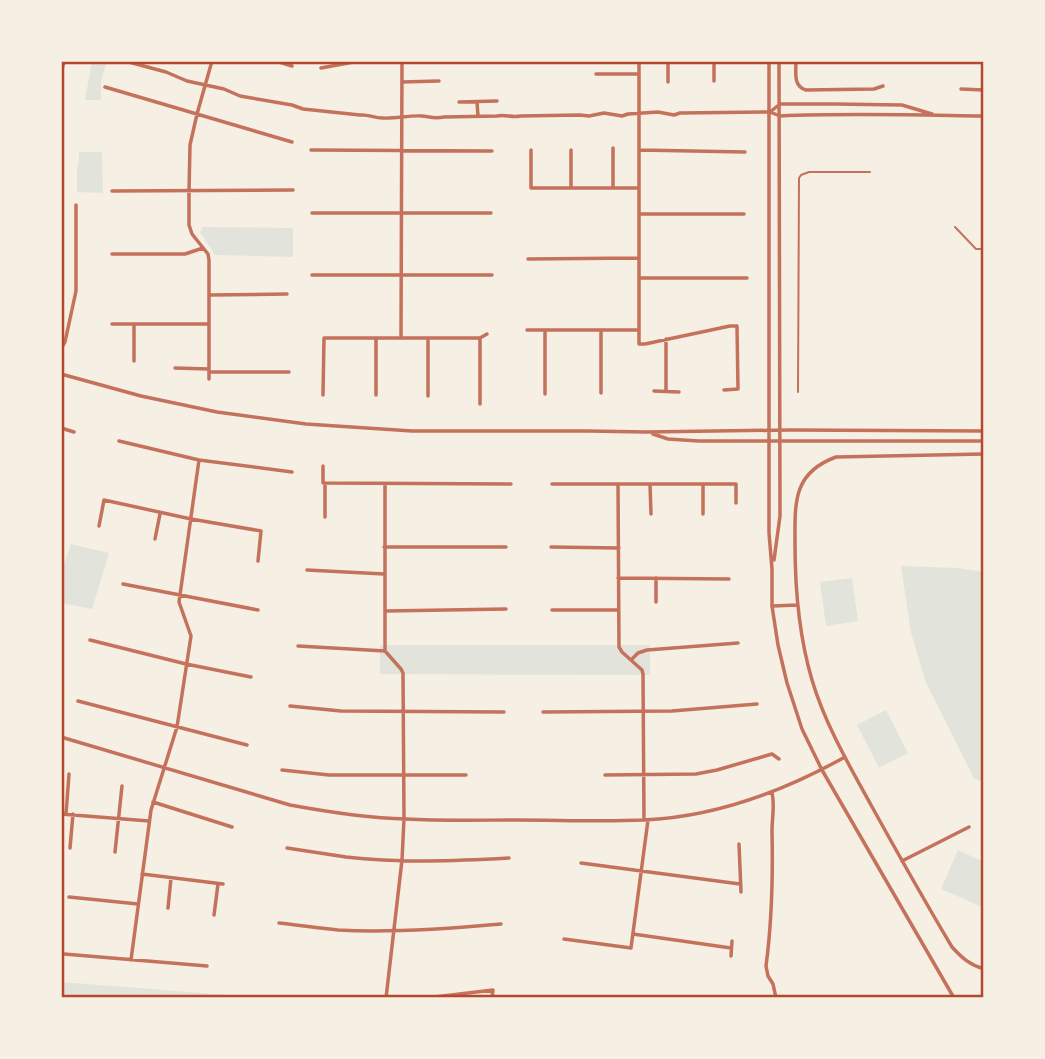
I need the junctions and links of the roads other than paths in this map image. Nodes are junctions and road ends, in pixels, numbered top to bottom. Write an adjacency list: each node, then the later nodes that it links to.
1 (64, 61): 15 (street)
2 (125, 61): 22 (street)
3 (212, 61): 22 (street)
4 (276, 61): 13 (street)
5 (359, 61): 14 (street)
6 (402, 61): 20 (street)
7 (639, 61): 17 (street)
8 (668, 61): 21 (street)
9 (714, 61): 19 (street)
10 (769, 61): 33 (street)
11 (779, 61): 31 (street)
12 (796, 61): 23 (street)
13 (292, 66)
14 (321, 68)
15 (61, 74)
16 (596, 74): 17 (street)
17 (639, 74): 34 (street)
18 (439, 81): 20 (street)
19 (714, 81)
20 (402, 82): 40 (street)
21 (668, 82)
22 (206, 85): 35 (street); 40 (street)
23 (883, 86)
24 (105, 87): 27 (street)
25 (961, 89): 26 (street)
26 (984, 90)
27 (139, 97): 32 (street); 35 (street)
28 (497, 101): 30 (street)
29 (459, 102): 30 (street)
30 (477, 102): 36 (street)
31 (780, 104): 33 (street); 37 (street); 38 (street)
32 (137, 105)
33 (770, 112): 34 (street); 37 (street); 112 (street)
34 (639, 113): 36 (street); 46 (street)
35 (197, 114): 41 (street); 56 (street)
36 (478, 116): 40 (street)
37 (780, 116): 38 (street); 113 (street)
38 (939, 116): 39 (street)
39 (984, 116)
40 (402, 117): 47 (street)
41 (292, 142)
42 (613, 148): 52 (street)
43 (310, 150): 47 (street)
44 (531, 150): 51 (street)
45 (571, 150): 51 (street)
46 (639, 150): 49 (street); 53 (street)
47 (402, 151): 48 (street); 59 (street)
48 (492, 151)
49 (745, 152)
50 (870, 172): 104 (lane)
51 (571, 188): 52 (street)
52 (612, 188): 53 (street)
53 (639, 188): 61 (street)
54 (293, 190): 56 (street)
55 (112, 191): 56 (street)
56 (189, 191): 64 (street)
57 (76, 205): 93 (street)
58 (312, 213): 59 (street)
59 (402, 213): 60 (street); 70 (street)
60 (491, 213)
61 (639, 214): 62 (street); 67 (street)
62 (744, 214)
63 (955, 227): 65 (lane)
64 (204, 247): 66 (street); 75 (street)
65 (984, 249)
66 (112, 254)
67 (639, 258): 68 (street); 72 (street)
68 (528, 259)
69 (312, 275): 70 (street)
70 (402, 275): 71 (street); 89 (street)
71 (492, 275)
72 (639, 278): 73 (street); 84 (street)
73 (747, 278)
74 (287, 294): 75 (street)
75 (209, 295): 79 (street)
76 (740, 320): 80 (street)
77 (112, 324): 78 (street)
78 (134, 324): 79 (street); 94 (street)
79 (209, 324): 96 (street)
80 (737, 326): 92 (street); 100 (street)
81 (527, 330): 82 (street)
82 (545, 330): 83 (street); 106 (street)
83 (601, 330): 84 (street); 105 (street)
84 (639, 330): 92 (street)
85 (317, 334): 87 (street)
86 (488, 334): 91 (street)
87 (324, 338): 88 (street); 107 (street)
88 (376, 338): 89 (street); 108 (street)
89 (401, 338): 90 (street)
90 (428, 338): 91 (street); 109 (street)
91 (480, 338): 110 (street)
92 (666, 340): 102 (street)
93 (61, 349)
94 (134, 361)
95 (175, 368): 96 (street)
96 (209, 370): 97 (street); 99 (street)
97 (289, 372)
98 (61, 374): 116 (street)
99 (209, 379)
100 (724, 390)
101 (654, 391): 102 (street)
102 (666, 391): 103 (street)
103 (679, 392)
104 (798, 392)
105 (601, 393)
106 (545, 394)
107 (323, 395)
108 (376, 395)
109 (428, 396)
110 (480, 404)
111 (61, 428): 115 (street)
112 (770, 430): 113 (street); 116 (street); 118 (street)
113 (780, 430): 114 (street); 119 (street)
114 (984, 431)
115 (74, 432)
116 (647, 432): 118 (street)
117 (119, 441): 122 (street)
118 (769, 441): 119 (street); 145 (street)
119 (780, 441): 120 (street); 145 (street)
120 (984, 442)
121 (984, 454): 154 (street)
122 (199, 460): 124 (street); 137 (street)
123 (323, 466): 125 (street)
124 (292, 472)
125 (324, 483): 126 (street); 136 (street)
126 (385, 484): 127 (street); 140 (street)
127 (510, 484)
128 (552, 484): 129 (street)
129 (618, 484): 130 (street); 143 (street)
130 (650, 484): 131 (street); 134 (street)
131 (703, 484): 132 (street); 135 (street)
132 (736, 502)
133 (160, 513): 137 (street); 138 (street); 139 (street)
134 (651, 514)
135 (703, 514)
136 (324, 517)
137 (191, 519): 144 (street); 152 (street)
138 (99, 526)
139 (155, 539)
140 (384, 547): 141 (street); 147 (street)
141 (506, 547)
142 (551, 547): 143 (street)
143 (619, 548): 148 (street)
144 (258, 561)
145 (772, 569): 155 (street)
146 (307, 570): 147 (street)
147 (384, 574): 160 (street)
148 (618, 578): 149 (street); 159 (street)
149 (656, 578): 150 (street); 153 (street)
150 (729, 579)
151 (123, 584): 152 (street)
152 (180, 596): 156 (street); 166 (street)
153 (656, 602)
154 (798, 605): 155 (street); 178 (street)
155 (772, 606): 182 (street)
156 (258, 610)
157 (506, 610): 160 (street)
158 (552, 610): 159 (street)
159 (618, 610): 165 (street)
160 (385, 611): 164 (street)
161 (90, 640): 166 (street)
162 (738, 643): 165 (street)
163 (298, 646): 164 (street)
164 (384, 651): 171 (street)
165 (631, 660): 174 (street)
166 (186, 664): 167 (street); 175 (street)
167 (251, 677)
168 (78, 702): 175 (street)
169 (757, 704): 174 (street)
170 (290, 706): 171 (street)
171 (403, 711): 172 (street); 187 (street)
172 (504, 712)
173 (543, 712): 174 (street)
174 (643, 712): 186 (street)
175 (177, 727): 177 (street); 180 (street)
176 (61, 737): 180 (street)
177 (247, 746)
178 (845, 757): 182 (street); 205 (street)
179 (779, 759): 186 (street)
180 (164, 768): 190 (street); 194 (street)
181 (282, 770): 187 (street)
182 (822, 770): 189 (street); 232 (street)
183 (69, 774): 191 (street)
184 (466, 775): 187 (street)
185 (606, 775): 186 (street)
186 (643, 775): 195 (street)
187 (403, 776): 194 (street)
188 (122, 786): 193 (street)
189 (772, 792): 195 (street); 231 (street)
190 (153, 802): 196 (street); 197 (street)
191 (63, 814): 192 (street)
192 (73, 814): 193 (street); 200 (street)
193 (119, 818): 196 (street); 202 (street)
194 (404, 820): 195 (street); 204 (street)
195 (646, 820): 207 (street)
196 (149, 821): 208 (street)
197 (232, 827)
198 (969, 827): 205 (street)
199 (740, 845): 210 (street)
200 (70, 848)
201 (287, 848): 204 (street)
202 (115, 852)
203 (509, 858): 204 (street)
204 (402, 860): 218 (street)
205 (902, 861): 227 (street)
206 (581, 863): 207 (street)
207 (642, 871): 210 (street); 219 (street)
208 (142, 874): 209 (street); 213 (street)
209 (171, 878): 214 (street); 215 (street)
210 (740, 884): 211 (street)
211 (741, 891)
212 (69, 897): 213 (street)
213 (138, 904): 225 (street)
214 (167, 908)
215 (214, 915)
216 (279, 923): 218 (street)
217 (501, 924): 218 (street)
218 (395, 931): 228 (street)
219 (634, 934): 220 (street); 222 (street)
220 (564, 939)
221 (732, 942): 222 (street)
222 (731, 948): 224 (street)
223 (64, 954): 225 (street)
224 (731, 956)
225 (131, 960): 226 (street)
226 (207, 966)
227 (984, 970)
228 (386, 998)
229 (426, 998): 230 (street)
230 (492, 998)
231 (776, 998)
232 (954, 998)

